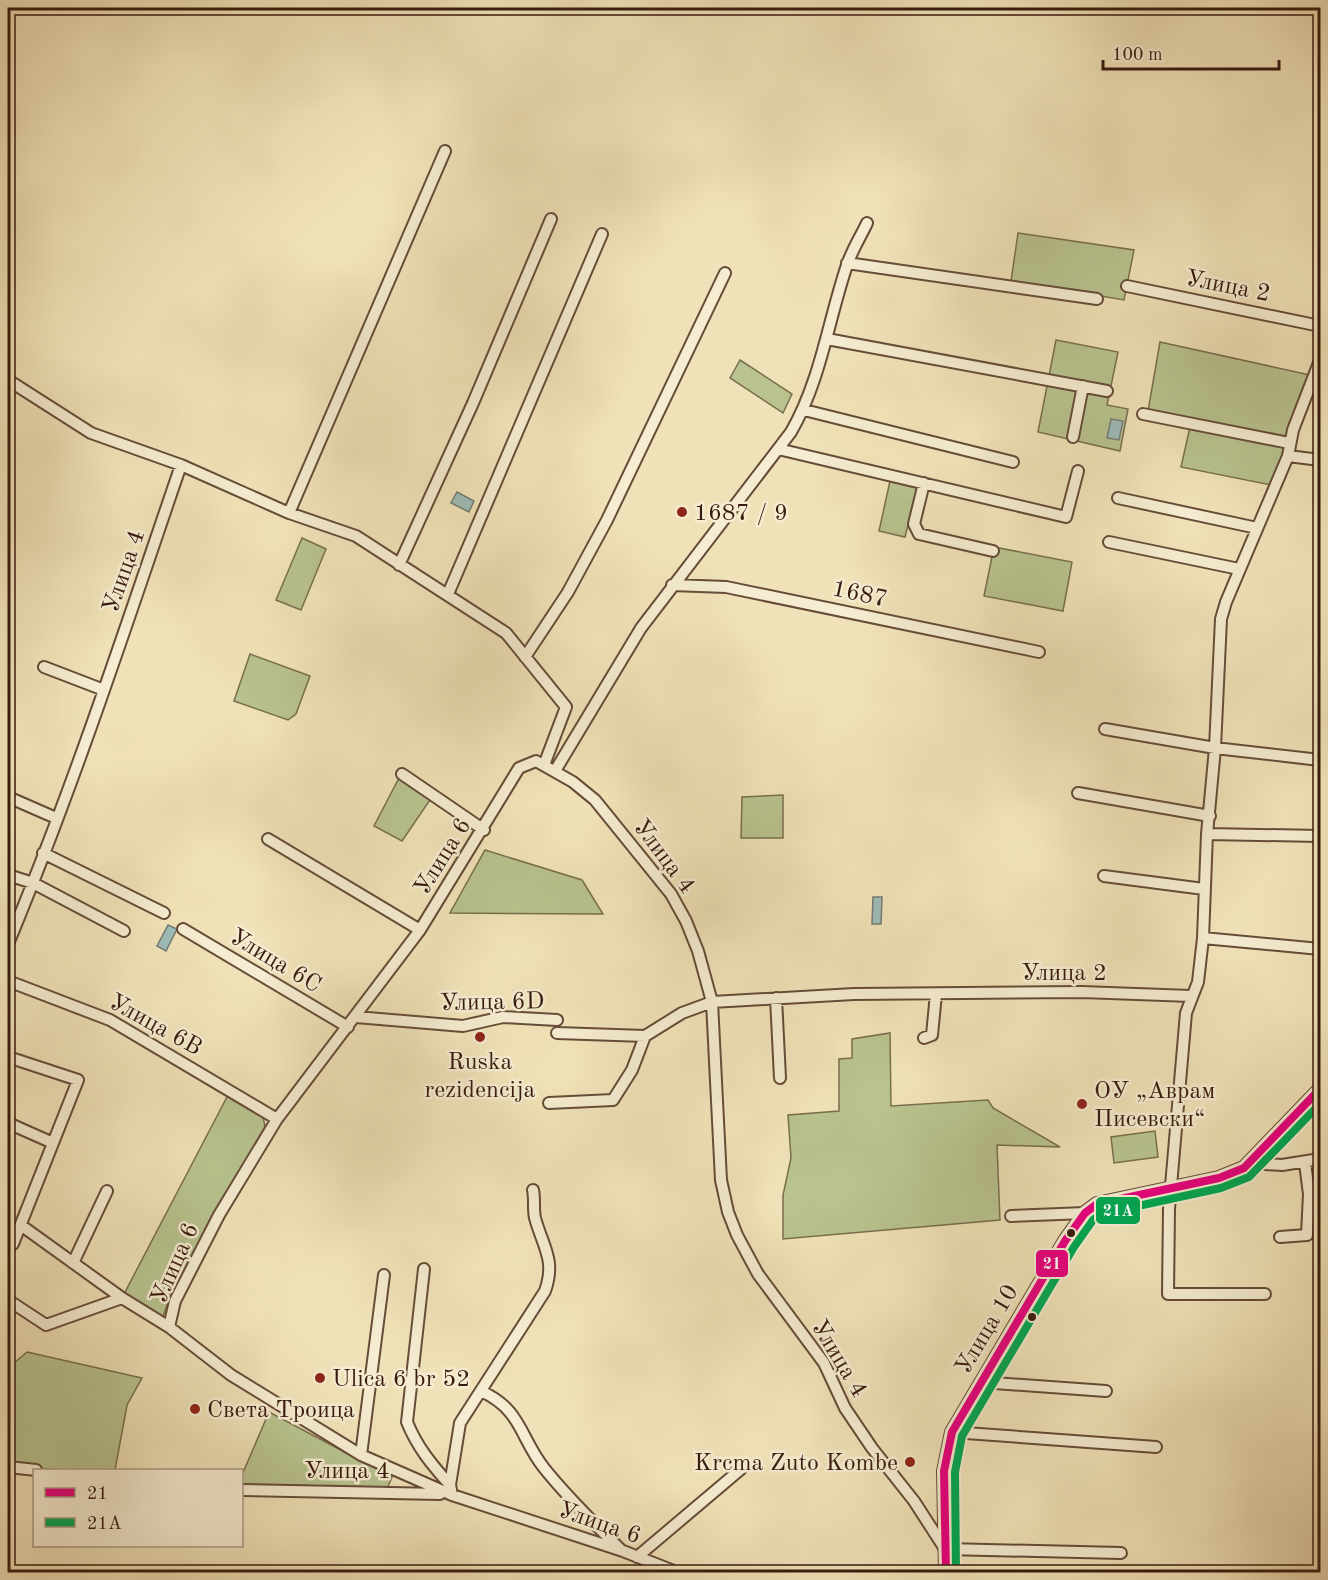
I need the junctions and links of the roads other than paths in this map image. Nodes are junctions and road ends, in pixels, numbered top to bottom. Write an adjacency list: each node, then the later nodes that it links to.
1 (445, 151): 27 (street)
2 (551, 219): 31 (street)
3 (867, 223): 5 (street)
4 (602, 234): 34 (street)
5 (847, 263): 8 (street); 10 (street)
6 (725, 273): 36 (street)
7 (1127, 286): 9 (street, Улица 2)
8 (1097, 299)
9 (1320, 326)
10 (826, 339): 13 (street); 15 (street)
11 (1320, 360): 18 (street)
12 (8, 380): 23 (street)
13 (1083, 386): 14 (street); 17 (street)
14 (1107, 391)
15 (804, 410): 19 (street); 22 (street)
16 (1143, 414): 18 (street)
17 (1073, 437)
18 (1289, 443): 20 (street)
19 (778, 449): 25 (street); 33 (street)
20 (1288, 456): 21 (street); 28 (street)
21 (1320, 460)
22 (1013, 462)
23 (181, 465): 27 (street); 38 (street, Улица 4)
24 (1078, 471): 25 (street)
25 (924, 483): 30 (street)
26 (1118, 498): 28 (street)
27 (289, 513): 31 (street)
28 (1257, 528): 32 (street)
29 (1109, 542): 32 (street)
30 (993, 551)
31 (399, 565): 34 (street)
32 (1239, 569): 40 (street)
33 (672, 585): 35 (street, 1687); 43 (street)
34 (448, 594): 36 (street)
35 (1039, 652)
36 (525, 657): 42 (street)
37 (44, 667): 38 (street)
38 (104, 690): 48 (street, Улица 4)
39 (1106, 729): 40 (street)
40 (1215, 748): 41 (street); 47 (street)
41 (1320, 760)
42 (544, 765): 43 (street, Улица 4); 49 (street, Улица 6)
43 (555, 771): 69 (street, Улица 4)
44 (402, 774): 49 (street)
45 (1078, 793): 47 (street)
46 (8, 797): 48 (street)
47 (1210, 816): 50 (street)
48 (56, 818): 53 (street, Улица 4)
49 (484, 830): 60 (street, Улица 6)
50 (1207, 834): 51 (street); 57 (street)
51 (1320, 836)
52 (268, 839): 60 (street)
53 (43, 853): 56 (street, Улица 4); 58 (street)
54 (8, 875): 56 (street)
55 (1104, 876): 57 (street)
56 (33, 883): 61 (street); 63 (street, Улица 4)
57 (1204, 889): 62 (street)
58 (164, 913)
59 (183, 929): 72 (street, Улица 6C)
60 (420, 930): 70 (street, Улица 6)
61 (124, 931)
62 (1203, 938): 64 (street); 67 (street)
63 (8, 944)
64 (1320, 949)
65 (8, 981): 80 (street, Улица 6B)
66 (936, 994): 67 (street, Улица 2); 68 (street, Улица 2); 75 (street)
67 (1191, 996): 86 (street)
68 (776, 998): 69 (street, Улица 2); 77 (street)
69 (712, 1002): 74 (street); 112 (street, Улица 4)
70 (356, 1017): 71 (street, Улица 6D); 72 (street, Улица 6)
71 (557, 1020)
72 (348, 1027): 80 (street, Улица 6)
73 (557, 1033): 74 (street)
74 (645, 1036): 79 (street)
75 (924, 1038)
76 (8, 1057): 82 (street)
77 (780, 1078)
78 (1320, 1089): 84 (street, Улица 10)
79 (549, 1103)
80 (277, 1119): 100 (street, Улица 6)
81 (8, 1123): 82 (street)
82 (53, 1143): 91 (street)
83 (1320, 1159): 85 (street)
84 (1250, 1163): 85 (street); 86 (street, Улица 10)
85 (1305, 1163): 92 (street)
86 (1172, 1186): 89 (street, Улица 10); 97 (street)
87 (533, 1190): 102 (street)
88 (107, 1191): 94 (street)
89 (1085, 1213): 90 (street); 101 (street, Улица 10)
90 (1011, 1216)
91 (22, 1226): 93 (street); 94 (street)
92 (1280, 1237)
93 (13, 1244)
94 (73, 1263): 98 (street)
95 (424, 1269): 111 (street)
96 (384, 1275): 106 (street)
97 (1265, 1294)
98 (122, 1298): 99 (street); 100 (street)
99 (8, 1300)
100 (169, 1328): 106 (street, Улица 6)
101 (981, 1382): 103 (street); 104 (street, Улица 10)
102 (481, 1391): 111 (street); 113 (street)
103 (1106, 1391)
104 (952, 1432): 105 (street); 112 (street, Улица 10)
105 (1156, 1447)
106 (362, 1455): 111 (street, Улица 6)
107 (8, 1467): 109 (street)
108 (741, 1469): 115 (street)
109 (33, 1470)
110 (243, 1490): 111 (street, Улица 4)
111 (451, 1490): 113 (street, Улица 6)
112 (945, 1549): 114 (street); 117 (street, Улица 10)
113 (623, 1551): 115 (street, Улица 6)
114 (1121, 1553)
115 (637, 1557): 116 (street, Улица 6)
116 (676, 1572)
117 (946, 1572)

